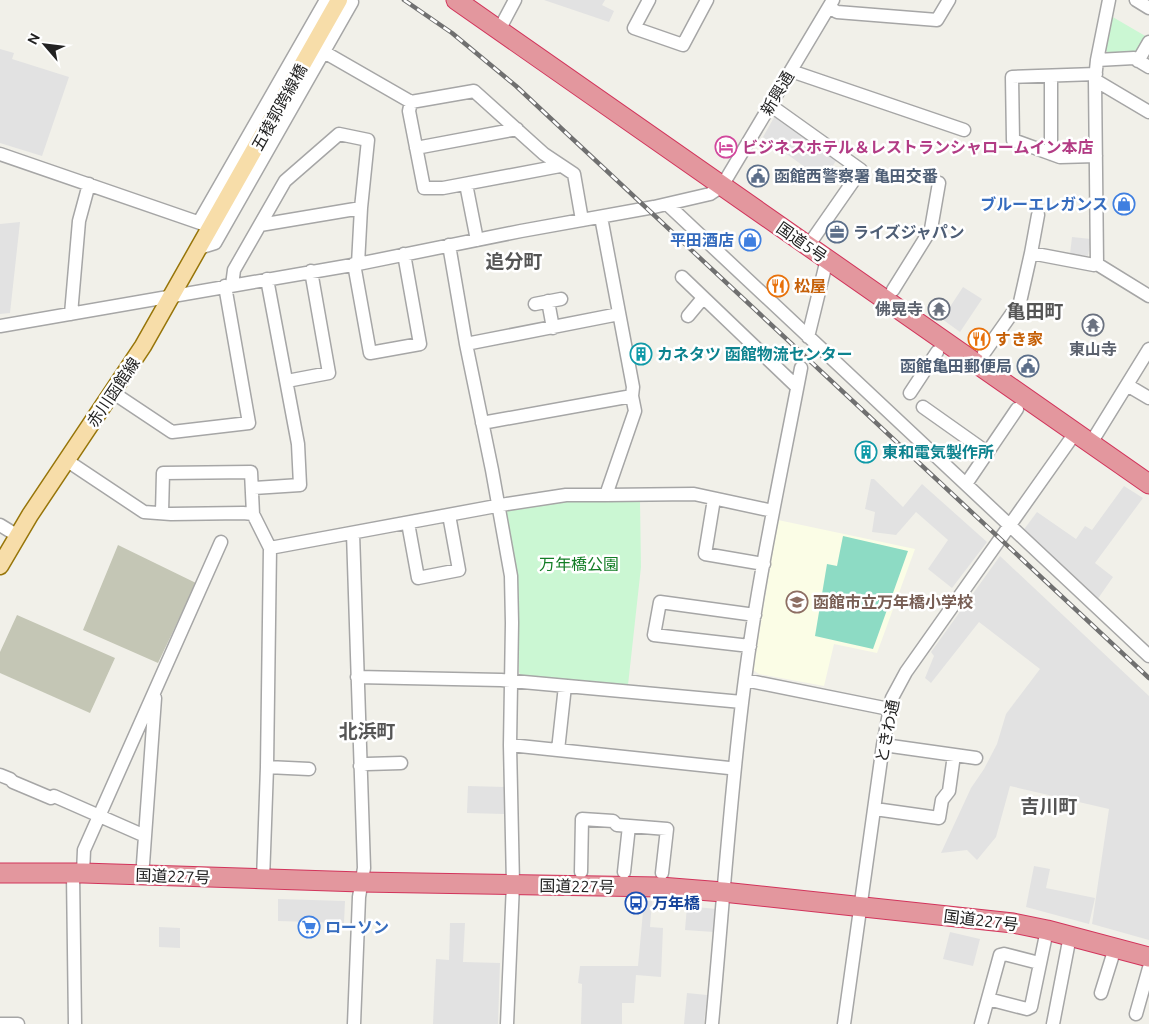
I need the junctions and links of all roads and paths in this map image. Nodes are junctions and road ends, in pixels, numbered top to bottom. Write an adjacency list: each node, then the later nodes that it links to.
1 (326, 0): 39 (street)
2 (339, 0): 39 (main road, 五稜郭跨線橋)
3 (350, 0): 15 (street)
4 (456, 0): 13 (highway, 国道5号)
5 (515, 0): 13 (street)
6 (649, 0): 7 (street)
7 (707, 0)
8 (949, 0): 11 (street)
9 (1109, 0): 18 (street)
10 (1136, 0): 12 (street)
11 (831, 4): 17 (street, 新興通)
12 (1149, 8)
13 (499, 30): 33 (highway, 国道5号)
14 (1149, 42): 16 (street)
15 (324, 52): 20 (street); 44 (street)
16 (1144, 64): 18 (street)
17 (791, 71): 24 (street); 33 (street, 新興通)
18 (1096, 72): 19 (street); 22 (street); 28 (street)
19 (1050, 76): 27 (street); 27 (street)
20 (411, 102): 23 (street); 25 (street)
21 (777, 110): 43 (street)
22 (1149, 112)
23 (517, 129): 25 (street); 29 (street)
24 (964, 130)
25 (416, 148): 32 (street)
26 (0, 154): 31 (street)
27 (1051, 154): 28 (street)
28 (1096, 156): 49 (street)
29 (560, 166): 32 (street); 38 (street)
30 (939, 183): 54 (street)
31 (89, 184): 39 (street); 61 (street)
32 (466, 184): 41 (street)
33 (722, 186): 34 (street); 43 (highway, 国道5号)
34 (667, 204): 37 (street); 66 (street)
35 (361, 208): 40 (street); 40 (street); 48 (street)
36 (1038, 215): 45 (street)
37 (601, 217): 38 (street); 62 (street)
38 (582, 220): 41 (street)
39 (210, 221): 44 (main road, 赤川函館線)
40 (260, 225): 53 (street)
41 (477, 240): 42 (street)
42 (449, 245): 46 (street); 67 (street)
43 (808, 246): 47 (highway, 国道5号)
44 (199, 248): 56 (main road, 赤川函館線)
45 (1031, 253): 49 (street); 70 (street)
46 (404, 254): 48 (street); 48 (street)
47 (827, 259): 66 (street); 82 (highway, 国道5号)
48 (356, 264): 50 (street)
49 (1097, 264): 55 (street)
50 (311, 271): 52 (street); 72 (street)
51 (682, 276): 57 (street)
52 (267, 279): 53 (street); 72 (street)
53 (229, 286): 56 (street); 75 (street)
54 (893, 290)
55 (1149, 296)
56 (170, 297): 61 (street); 75 (main road, 赤川函館線)
57 (703, 298): 63 (street); 74 (street)
58 (562, 299): 59 (street)
59 (548, 301): 60 (street); 65 (street)
60 (535, 304)
61 (70, 314): 64 (street)
62 (620, 314): 65 (street); 77 (street)
63 (688, 316)
64 (0, 326)
65 (553, 328): 67 (street)
66 (808, 337): 85 (street)
67 (466, 344): 81 (street)
68 (1149, 349): 73 (street, ときわ通)
69 (937, 352): 76 (street)
70 (984, 353)
71 (801, 368): 74 (street)
72 (286, 381): 87 (street)
73 (1127, 385): 78 (street); 82 (street, ときわ通)
74 (797, 387): 91 (street)
75 (112, 392): 84 (main road, 赤川函館線)
76 (910, 393)
77 (632, 396): 81 (street); 88 (street)
78 (1149, 398)
79 (923, 407): 83 (street)
80 (1017, 409): 83 (street)
81 (482, 423): 90 (street)
82 (1083, 438): 86 (highway, 国道5号); 97 (street, ときわ通)
83 (988, 453): 85 (street)
84 (66, 460): 92 (street); 99 (main road, 赤川函館線)
85 (966, 484): 97 (street)
86 (1149, 484)
87 (253, 488): 92 (street); 93 (street)
88 (606, 495): 89 (street); 90 (street)
89 (714, 499): 91 (street); 102 (street)
90 (499, 506): 94 (street); 109 (street)
91 (773, 511): 102 (street)
92 (162, 513): 93 (street)
93 (253, 514): 101 (street)
94 (449, 515): 95 (street); 95 (street)
95 (408, 522): 98 (street)
96 (0, 525): 99 (street)
97 (1010, 526): 106 (street); 113 (street, ときわ通)
98 (353, 533): 101 (street); 107 (street)
99 (18, 536): 103 (main road, 赤川函館線)
100 (221, 542): 111 (street)
101 (270, 548): 121 (street)
102 (764, 564): 104 (street)
103 (0, 566)
104 (755, 615): 105 (street); 105 (street)
105 (750, 646): 108 (street)
106 (1149, 656)
107 (357, 677): 109 (street); 120 (street)
108 (745, 680): 112 (street); 113 (street)
109 (511, 681): 110 (street); 114 (street)
110 (565, 686): 112 (street); 116 (street)
111 (156, 690): 126 (street); 128 (street)
112 (742, 702): 138 (street)
113 (889, 708): 139 (street, ときわ通)
114 (510, 745): 116 (street); 137 (street)
115 (891, 746): 117 (street)
116 (558, 750): 122 (street)
117 (954, 755): 118 (street); 125 (street)
118 (976, 758)
119 (401, 763): 120 (street)
120 (360, 766): 136 (street)
121 (267, 767): 123 (street); 135 (street)
122 (729, 768)
123 (309, 769)
124 (0, 775): 126 (street)
125 (882, 810)
126 (99, 816): 128 (street); 134 (street)
127 (629, 826): 131 (street); 132 (street); 133 (street)
128 (145, 836): 129 (street)
129 (142, 864)
130 (0, 872): 134 (highway, 国道227号)
131 (581, 872)
132 (624, 872)
133 (662, 873)
134 (78, 874): 135 (highway, 国道227号); 151 (street)
135 (263, 880): 136 (highway, 国道227号)
136 (361, 882): 137 (highway, 国道227号); 152 (street)
137 (512, 884): 138 (highway, 国道227号); 153 (street)
138 (724, 892): 139 (highway, 国道227号); 154 (street)
139 (860, 907): 140 (highway, 国道227号); 155 (street, ときわ通)
140 (1047, 930): 141 (highway, 国道227号); 144 (street)
141 (1070, 936): 142 (highway, 国道227号); 157 (street)
142 (1115, 948): 143 (highway, 国道227号); 146 (street)
143 (1149, 958)
144 (1040, 963): 147 (street); 147 (street)
145 (1149, 968): 148 (street)
146 (1101, 993)
147 (988, 999): 156 (street)
148 (1136, 1014)
149 (0, 1024): 150 (street)
150 (18, 1024)
151 (75, 1024)
152 (354, 1024)
153 (507, 1024)
154 (712, 1024)
155 (844, 1024)
156 (981, 1024)
157 (1053, 1024)

